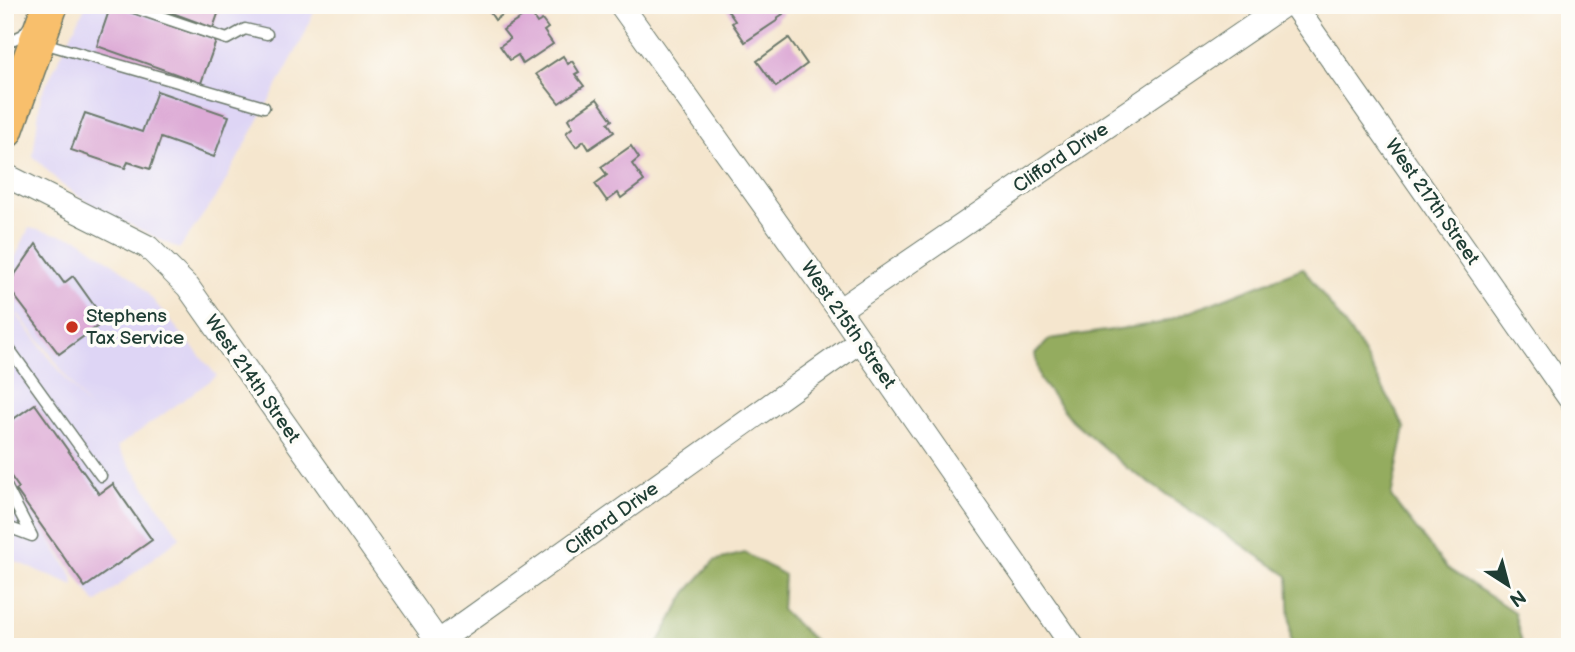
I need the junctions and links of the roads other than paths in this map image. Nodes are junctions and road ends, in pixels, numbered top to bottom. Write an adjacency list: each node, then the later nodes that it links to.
1 (49, 5): 7 (main road)
2 (126, 5): 6 (lane)
3 (621, 5): 11 (street, West 215th Street)
4 (1284, 5): 11 (street, Clifford Drive)
5 (1294, 5): 14 (street, West 217th Street)
6 (267, 34)
7 (21, 42): 8 (lane); 9 (main road)
8 (264, 107)
9 (5, 131)
10 (5, 175): 18 (street, West 214th Street)
11 (839, 310): 12 (street, West 215th Street)
12 (860, 341): 18 (street, Clifford Drive); 19 (street, West 215th Street)
13 (5, 343): 15 (lane)
14 (1570, 399)
15 (101, 476)
16 (5, 484): 17 (lane)
17 (5, 526)
18 (437, 645)
19 (1073, 647)

